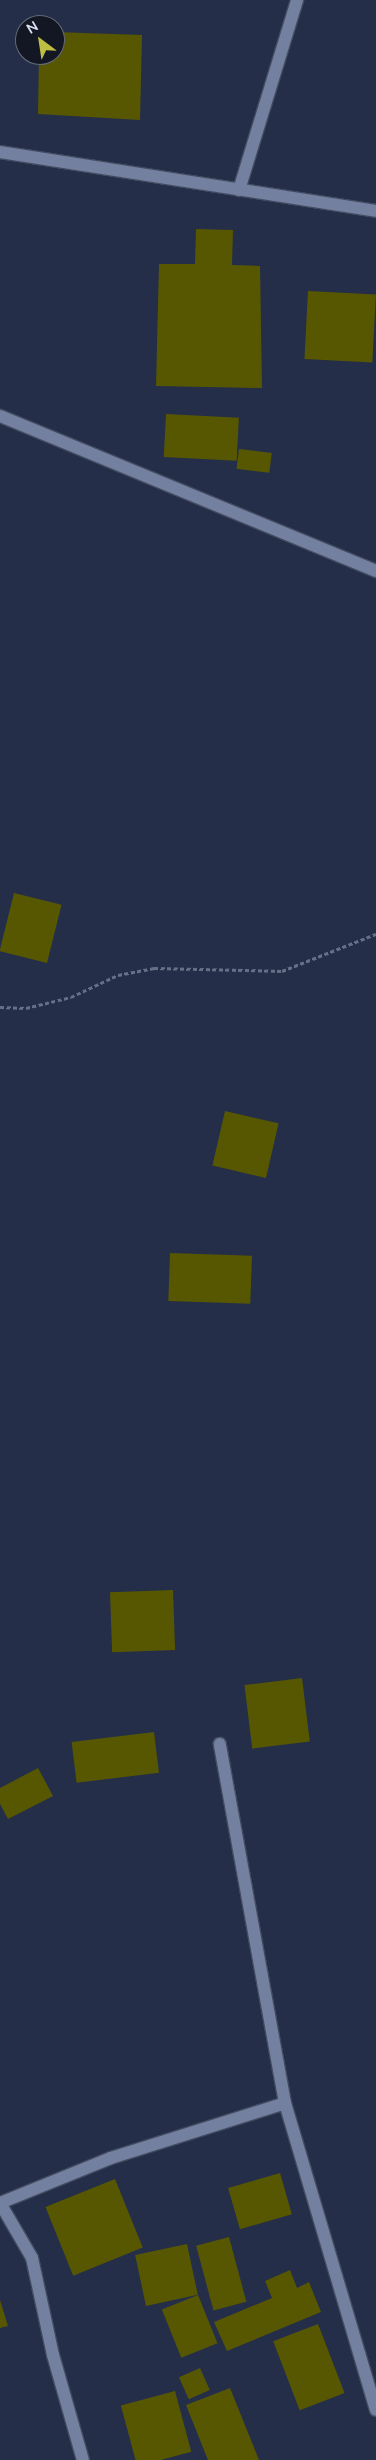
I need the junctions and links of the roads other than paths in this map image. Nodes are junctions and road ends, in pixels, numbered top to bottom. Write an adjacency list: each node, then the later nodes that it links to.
1 (297, 0): 3 (street)
2 (0, 152): 3 (street)
3 (239, 190): 4 (street)
4 (376, 211)
5 (0, 416): 6 (street)
6 (376, 571)
7 (220, 1744): 8 (street)
8 (285, 2103): 9 (street); 10 (street)
9 (0, 2203): 11 (street)
10 (376, 2410)
11 (84, 2460)

